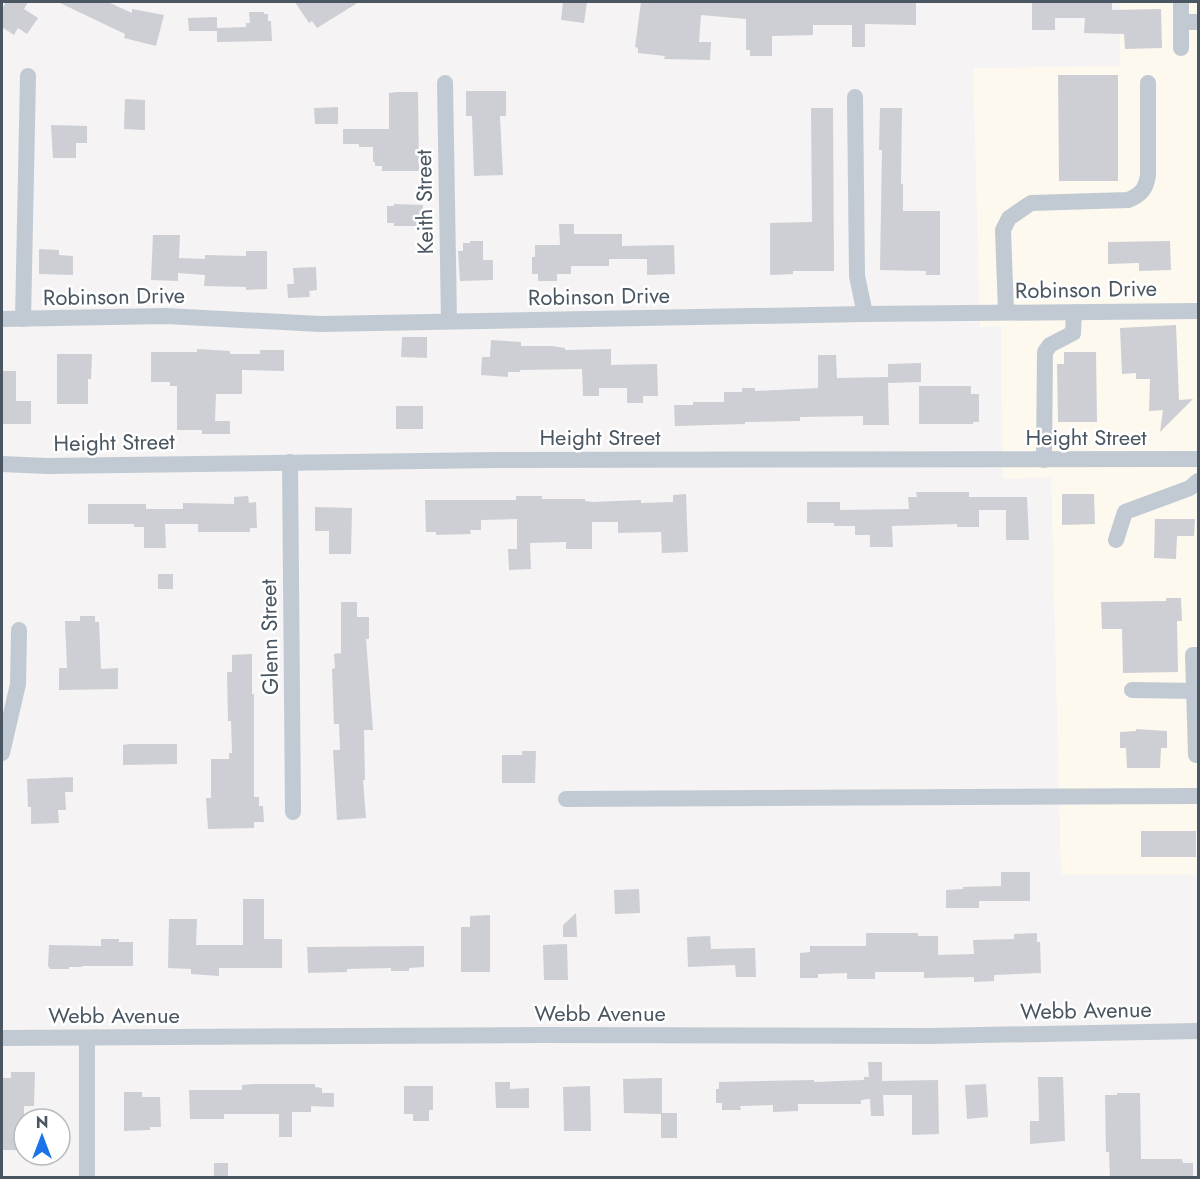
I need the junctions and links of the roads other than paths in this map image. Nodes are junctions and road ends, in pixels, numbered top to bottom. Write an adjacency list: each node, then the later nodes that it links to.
1 (1180, 2): 3 (street)
2 (1198, 21): 3 (street)
3 (1180, 22): 4 (street)
4 (1180, 48)
5 (28, 76): 14 (street)
6 (445, 83): 15 (street, Keith Street)
7 (1148, 83): 10 (street)
8 (855, 97): 12 (street)
9 (1198, 311): 11 (street, Robinson Drive)
10 (1006, 312): 11 (street, Robinson Drive); 12 (street, Robinson Drive)
11 (1074, 312): 17 (street)
12 (865, 314): 15 (street, Robinson Drive)
13 (2, 319): 14 (street, Robinson Drive)
14 (23, 319): 15 (street, Robinson Drive)
15 (449, 321)
16 (1198, 459): 17 (street, Height Street)
17 (1044, 460): 18 (street, Height Street)
18 (290, 462): 19 (street, Height Street); 30 (street, Glenn Street)
19 (2, 464)
20 (1198, 481): 21 (street)
21 (1116, 540)
22 (19, 630): 26 (street)
23 (1198, 655): 25 (street)
24 (1132, 690): 25 (street)
25 (1196, 691): 27 (street)
26 (2, 753)
27 (1198, 755)
28 (1198, 796): 29 (street)
29 (566, 799)
30 (293, 812)
31 (1198, 1031): 33 (street, Webb Avenue)
32 (2, 1038): 33 (street, Webb Avenue)
33 (87, 1038): 34 (street)
34 (87, 1178)

